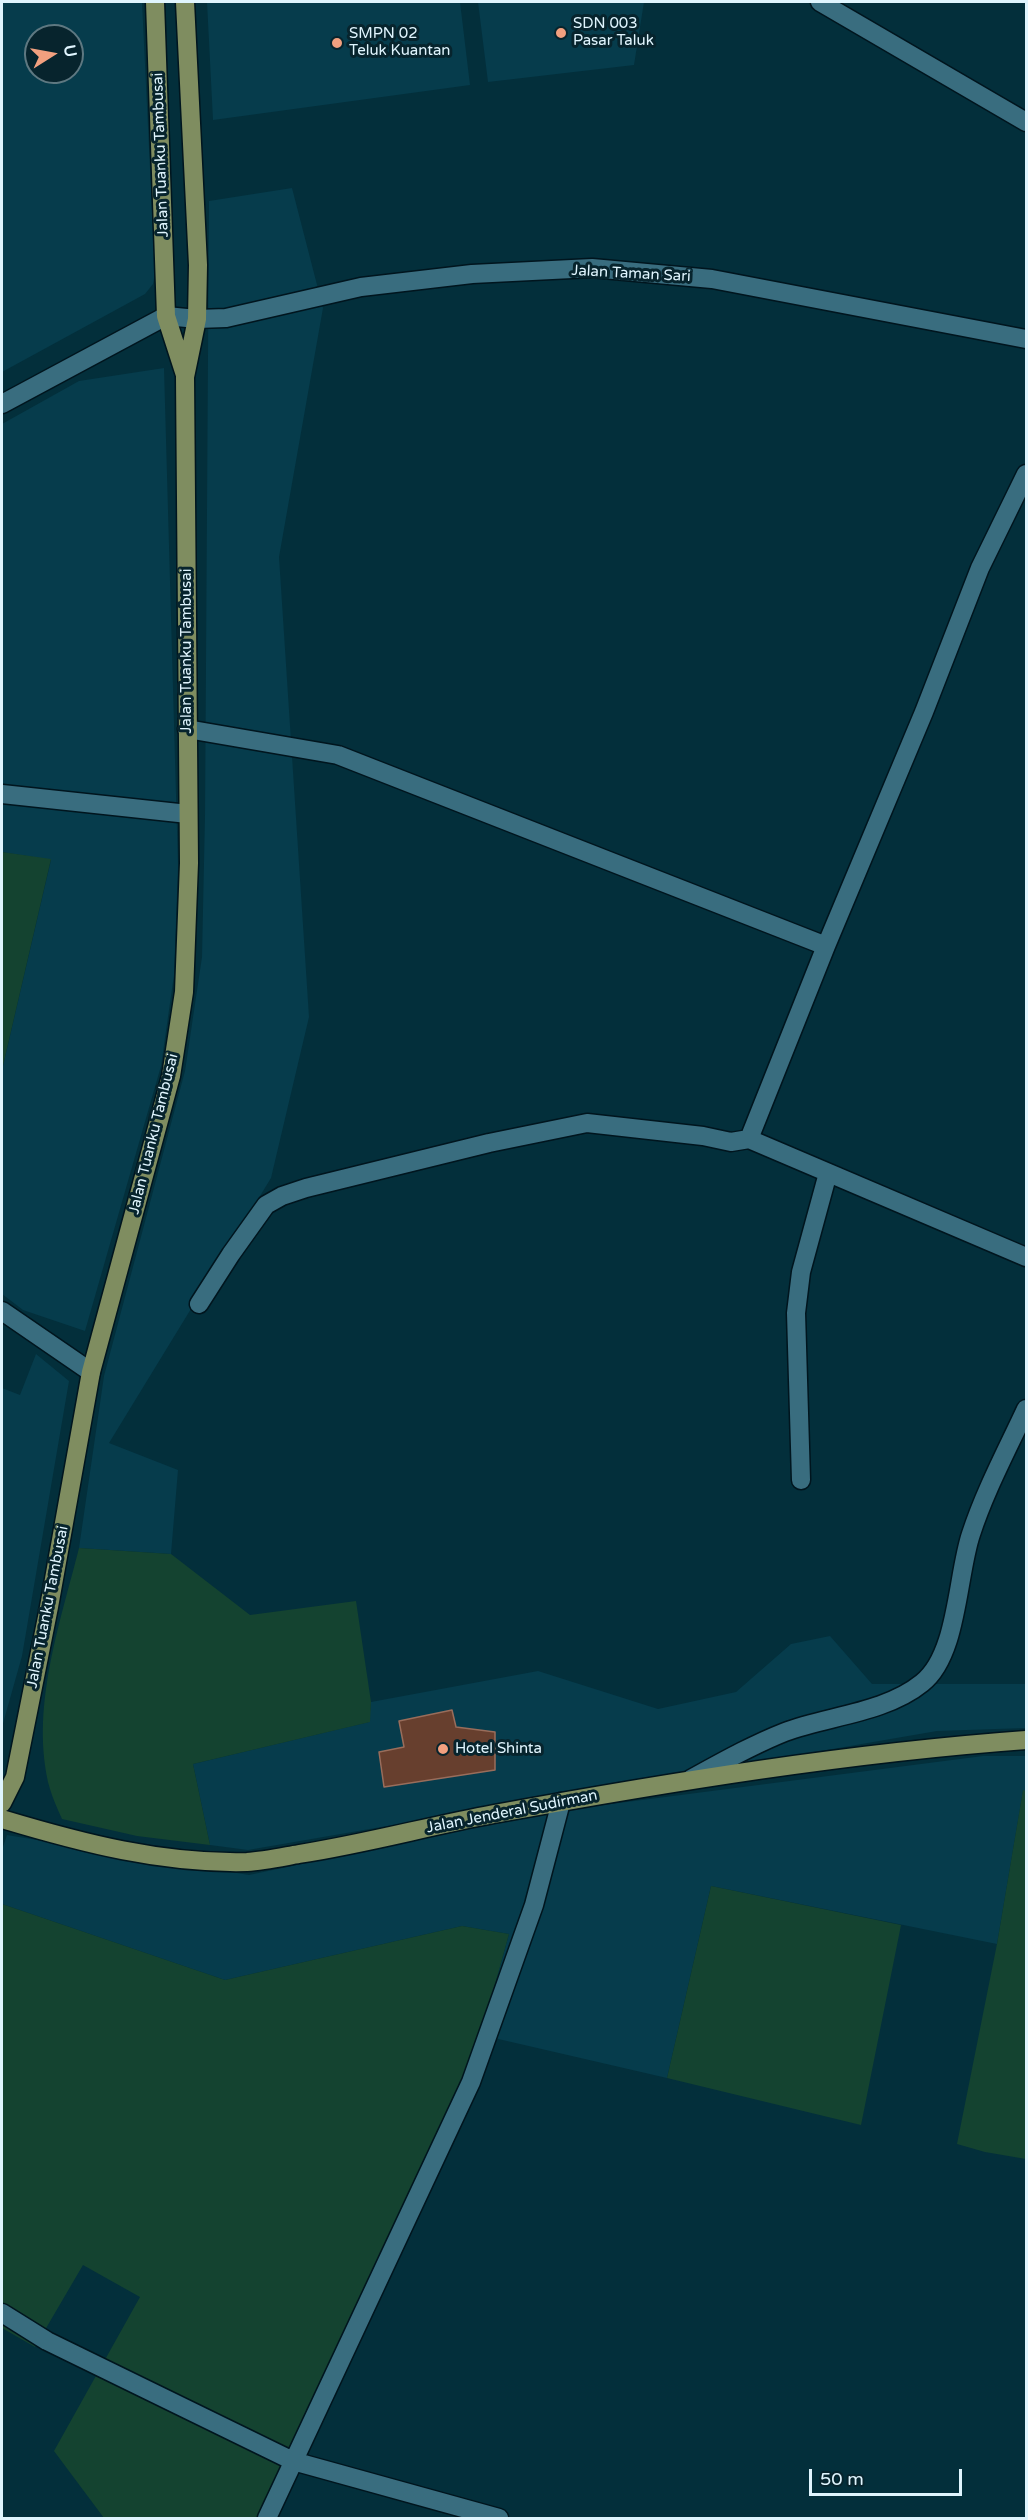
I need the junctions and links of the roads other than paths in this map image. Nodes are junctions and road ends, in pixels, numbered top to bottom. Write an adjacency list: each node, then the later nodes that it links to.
1 (155, 2): 5 (main road, Jalan Tuanku Tambusai)
2 (185, 2): 6 (main road, Jalan Tuanku Tambusai)
3 (820, 2): 4 (street)
4 (1026, 122)
5 (166, 316): 6 (street, Jalan Taman Sari); 8 (main road, Jalan Tuanku Tambusai); 9 (street)
6 (197, 319): 7 (street, Jalan Taman Sari); 8 (main road, Jalan Tuanku Tambusai)
7 (1026, 339)
8 (185, 377): 11 (main road, Jalan Tuanku Tambusai)
9 (2, 404)
10 (1026, 474): 14 (street)
11 (187, 729): 13 (main road, Jalan Tuanku Tambusai); 14 (street)
12 (2, 794): 13 (street)
13 (188, 814): 20 (main road, Jalan Tuanku Tambusai)
14 (826, 946): 15 (street)
15 (749, 1139): 16 (street); 18 (street)
16 (828, 1173): 17 (street); 22 (street)
17 (1026, 1257)
18 (199, 1304)
19 (2, 1311): 20 (street)
20 (91, 1372): 26 (main road, Jalan Tuanku Tambusai)
21 (1026, 1409): 24 (street)
22 (801, 1480)
23 (1026, 1740): 24 (main road, Jalan Jenderal Sudirman)
24 (688, 1781): 25 (main road, Jalan Jenderal Sudirman)
25 (561, 1802): 27 (main road, Jalan Jenderal Sudirman); 29 (street)
26 (2, 1803)
27 (2, 1819)
28 (2, 2313): 29 (street)
29 (294, 2461): 30 (street); 31 (street)
30 (267, 2518)
31 (500, 2518)

